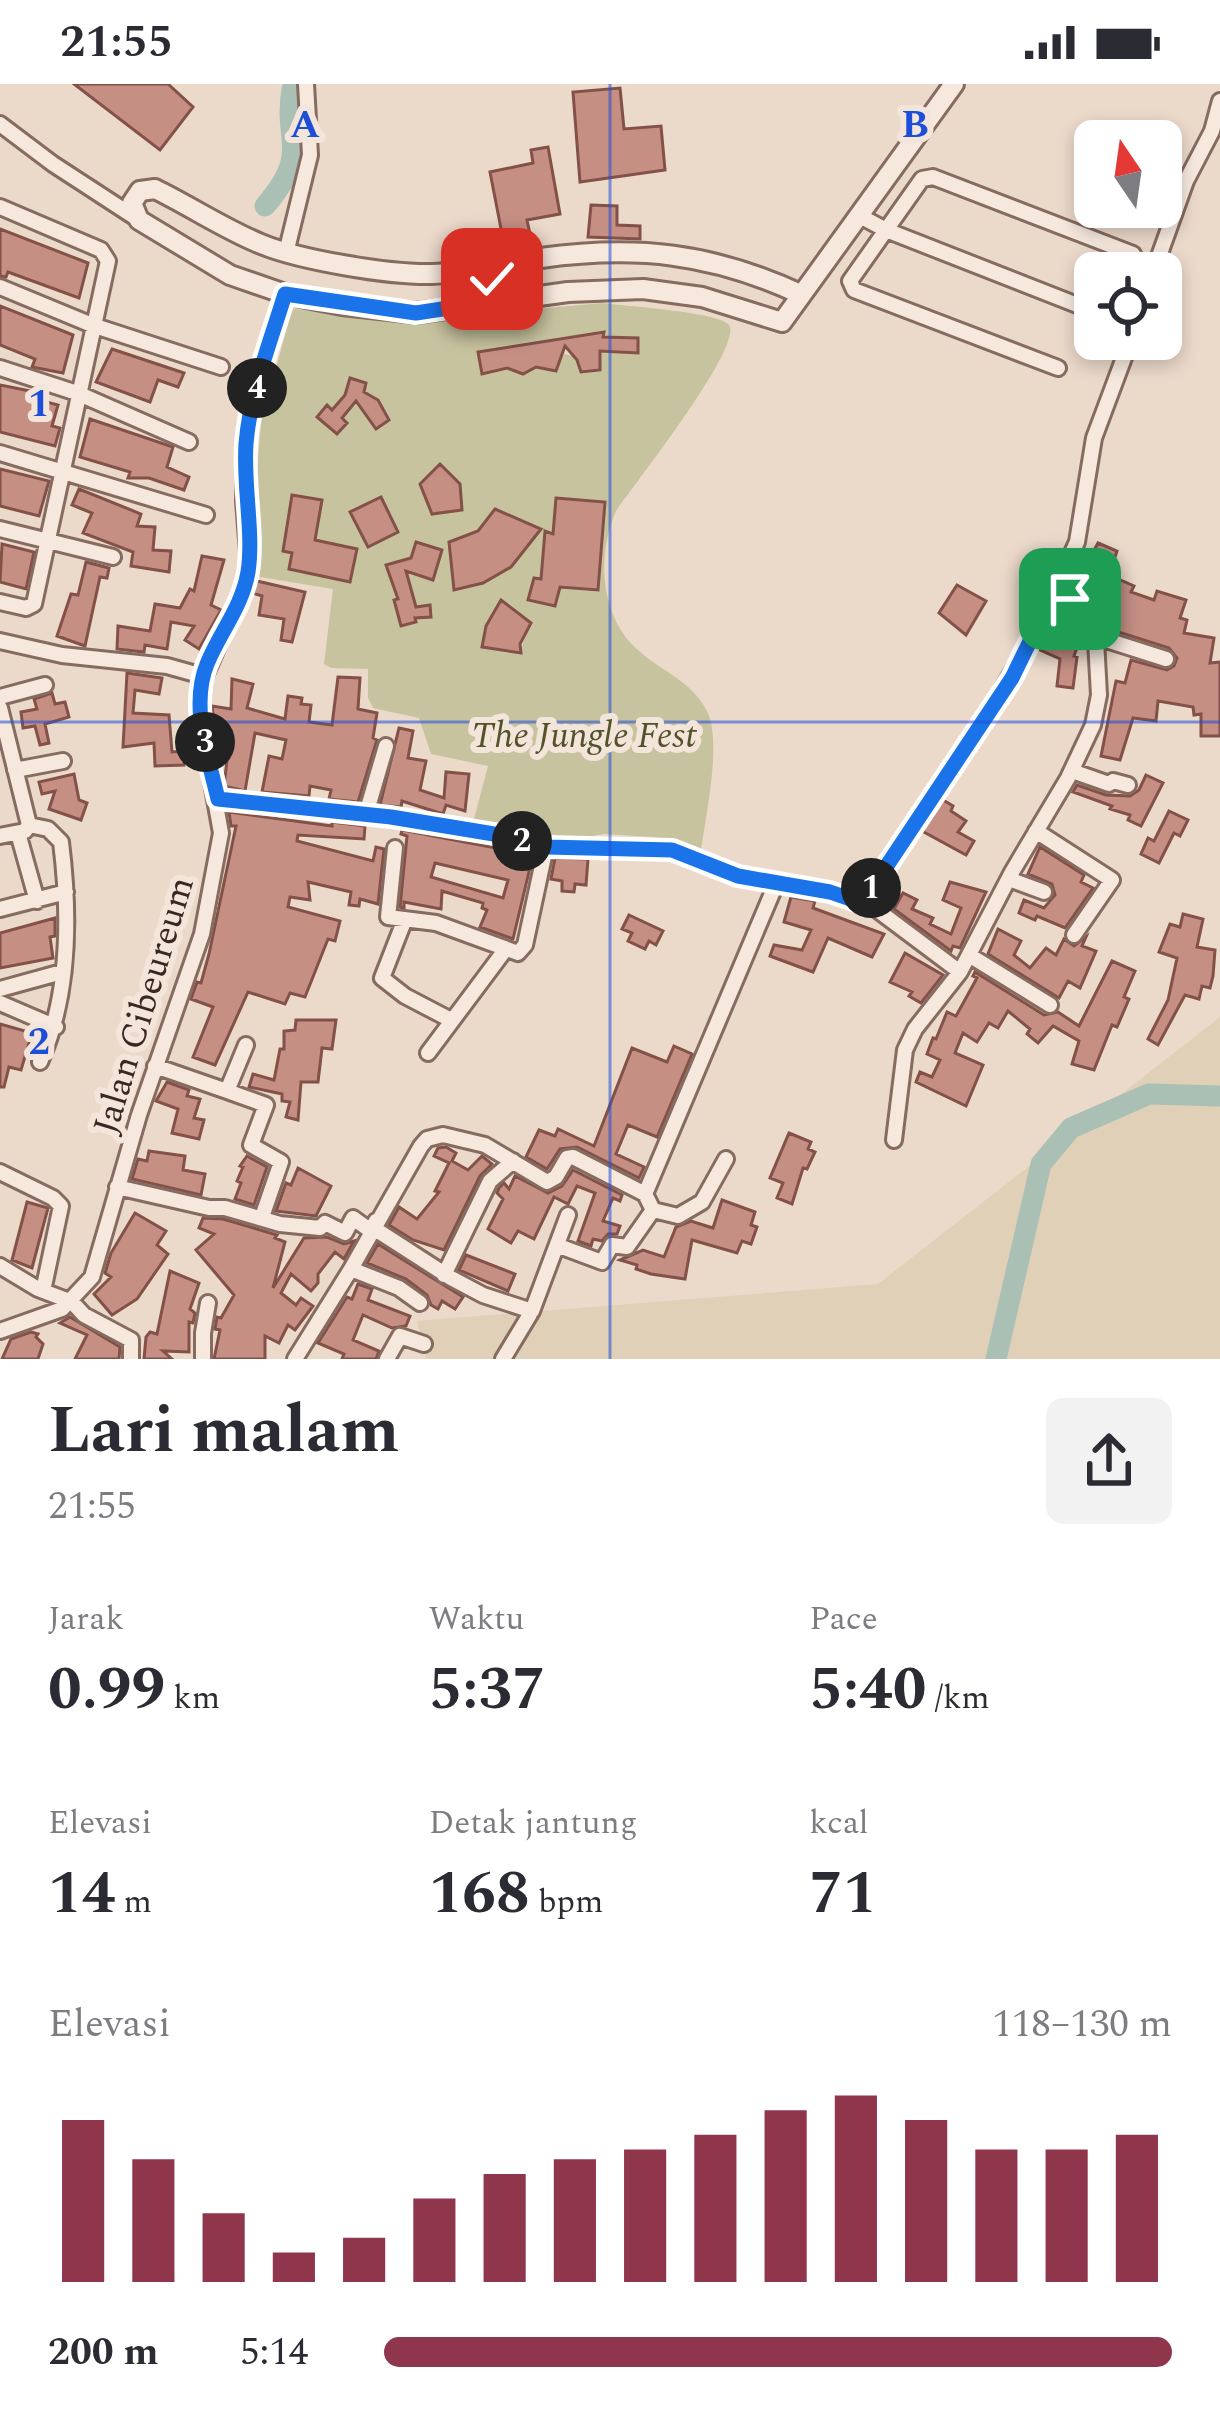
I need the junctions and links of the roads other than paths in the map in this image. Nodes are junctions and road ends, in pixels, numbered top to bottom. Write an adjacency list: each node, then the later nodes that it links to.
1 (306, 84): 13 (street)
2 (954, 84): 8 (street)
3 (1220, 101): 12 (street)
4 (0, 124): 6 (street)
5 (135, 196): 6 (street); 9 (street); 13 (street)
6 (107, 200): 9 (street)
7 (0, 206): 22 (street)
8 (858, 214): 10 (street); 18 (street)
9 (140, 220): 17 (street)
10 (886, 230): 11 (street); 20 (street); 26 (street)
11 (1127, 252)
12 (1161, 252)
13 (286, 253): 15 (street)
14 (503, 264): 15 (street); 18 (street); 19 (street)
15 (433, 274): 21 (street)
16 (0, 287): 22 (street)
17 (285, 294): 21 (street); 40 (street, Jalan Cibeureum)
18 (800, 294): 19 (street)
19 (508, 299): 21 (street)
20 (1074, 304)
21 (442, 311)
22 (92, 325): 25 (street); 27 (street)
23 (1123, 360): 35 (street)
24 (0, 368): 27 (street)
25 (221, 368)
26 (1058, 368)
27 (76, 393): 28 (street); 30 (street)
28 (189, 442)
29 (0, 452): 30 (street)
30 (60, 470): 31 (street); 33 (street)
31 (206, 515)
32 (0, 529): 33 (street)
33 (46, 540): 34 (street); 36 (street)
34 (113, 556)
35 (1054, 592): 37 (street); 61 (street)
36 (0, 602)
37 (1096, 637): 39 (street); 47 (street)
38 (0, 641): 40 (street)
39 (1166, 659)
40 (203, 676): 49 (street, Jalan Cibeureum)
41 (45, 685): 42 (street)
42 (0, 697)
43 (0, 708): 46 (street)
44 (386, 746): 50 (street)
45 (63, 761): 46 (street)
46 (15, 770): 51 (street)
47 (1072, 771): 48 (street); 52 (street)
48 (1128, 785)
49 (218, 799): 50 (street); 77 (street, Jalan Cibeureum)
50 (365, 814): 54 (street)
51 (24, 829): 53 (street); 58 (street); 60 (street)
52 (1036, 831): 56 (street); 64 (street)
53 (0, 836)
54 (546, 847): 57 (street); 65 (street)
55 (395, 848): 63 (street)
56 (1009, 879): 59 (street); 66 (street)
57 (776, 884): 61 (street); 85 (street)
58 (66, 892): 60 (street); 67 (street)
59 (1044, 892)
60 (37, 901): 62 (street)
61 (862, 903): 68 (street)
62 (0, 909)
63 (405, 919): 65 (street); 72 (street)
64 (1074, 935)
65 (506, 950): 72 (street)
66 (969, 955): 68 (street); 71 (street)
67 (62, 972): 69 (street); 73 (street)
68 (960, 972): 79 (street)
69 (0, 988)
70 (0, 1003): 73 (street)
71 (1050, 1005)
72 (451, 1020): 75 (street)
73 (56, 1027): 76 (street)
74 (246, 1045): 78 (street)
75 (428, 1053)
76 (40, 1062)
77 (155, 1066): 78 (street); 83 (street, Jalan Cibeureum)
78 (227, 1091): 88 (street)
79 (894, 1140)
80 (726, 1159): 86 (street)
81 (513, 1161): 84 (street); 85 (street); 93 (street)
82 (0, 1172): 94 (street)
83 (117, 1187): 88 (street); 95 (street, Jalan Cibeureum)
84 (395, 1191): 88 (street); 89 (street)
85 (645, 1193): 86 (street)
86 (653, 1210): 90 (street)
87 (568, 1215): 90 (street)
88 (262, 1217)
89 (375, 1229): 92 (street); 93 (street)
90 (559, 1246): 98 (street)
91 (0, 1266): 94 (street)
92 (351, 1269): 96 (street); 103 (street)
93 (444, 1275): 98 (street)
94 (43, 1291): 95 (street)
95 (72, 1302): 99 (street); 101 (street)
96 (420, 1303)
97 (208, 1304): 102 (street)
98 (532, 1311): 105 (street)
99 (0, 1331)
100 (424, 1344): 104 (street)
101 (131, 1359)
102 (203, 1359)
103 (295, 1359)
104 (387, 1359)
105 (502, 1359)

